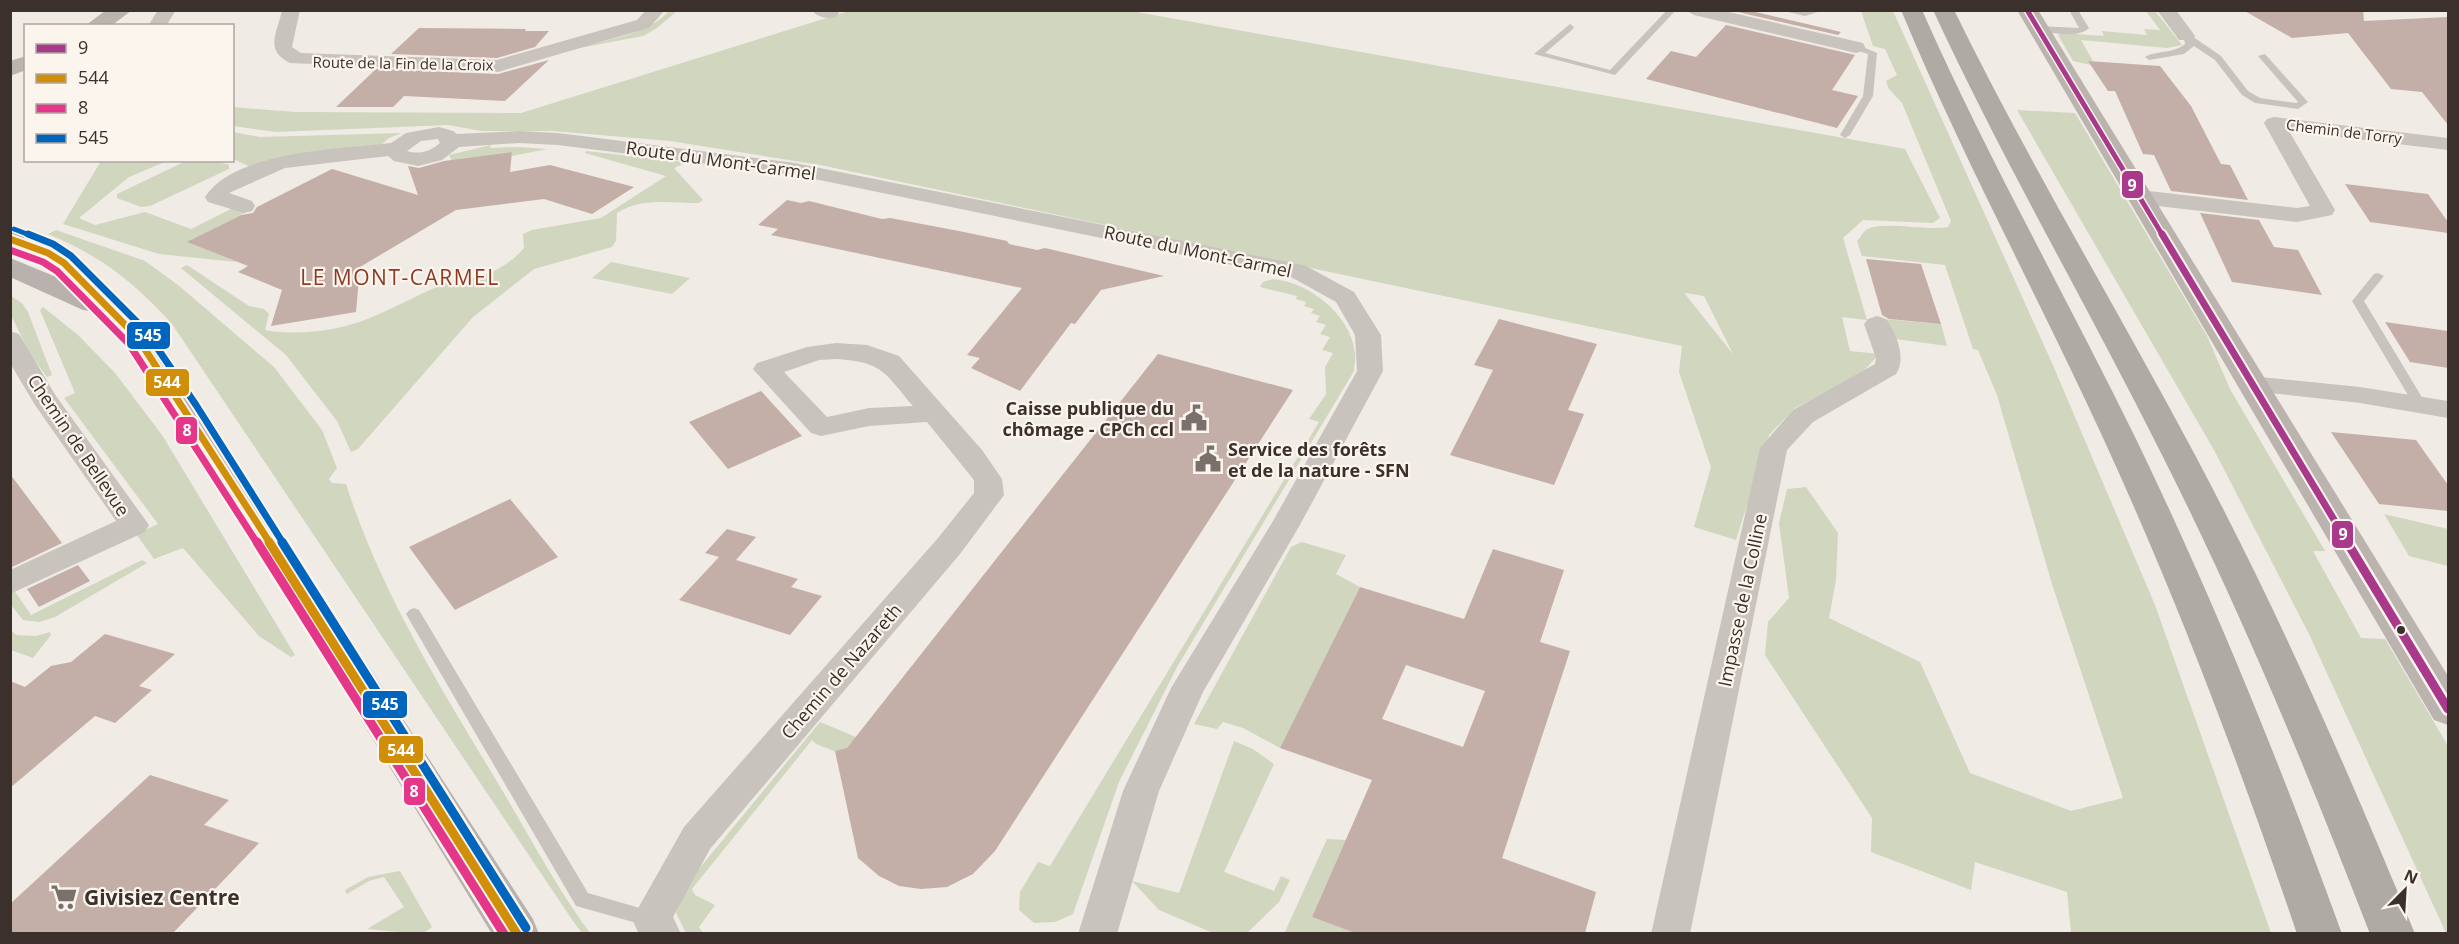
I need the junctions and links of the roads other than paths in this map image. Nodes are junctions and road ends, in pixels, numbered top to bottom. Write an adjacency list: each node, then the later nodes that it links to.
1 (122, 10): 14 (street)
2 (167, 10): 15 (street)
3 (291, 10): 4 (street, Route de la Fin de la Croix)
4 (656, 10)
5 (1672, 10): 16 (lane)
6 (1784, 10): 7 (lane)
7 (1820, 10)
8 (1911, 10): 44 (highway)
9 (1943, 10): 45 (highway)
10 (2073, 10): 13 (lane)
11 (2166, 10): 17 (street)
12 (1700, 11): 18 (street)
13 (2033, 20): 25 (street)
14 (98, 24)
15 (158, 24)
16 (1570, 27)
17 (2186, 36): 19 (lane); 20 (lane)
18 (1856, 47): 23 (lane)
19 (2262, 56)
20 (2149, 57)
21 (24, 63): 22 (street)
22 (10, 69)
23 (1845, 135)
24 (2448, 144): 25 (street, Chemin de Torry)
25 (2140, 197): 33 (street)
26 (244, 206): 42 (street, Route du Mont-Carmel)
27 (10, 239): 30 (main road)
28 (10, 266): 30 (main road)
29 (2378, 276): 34 (lane)
30 (118, 317): 41 (main road)
31 (1877, 324): 43 (street, Impasse de la Colline)
32 (10, 339): 37 (street, Chemin de Bellevue)
33 (2251, 384): 34 (street); 39 (street)
34 (2420, 404): 35 (street)
35 (2448, 410)
36 (933, 413): 40 (street, Chemin de Nazareth)
37 (10, 583)
38 (414, 614): 40 (lane)
39 (2448, 709)
40 (657, 926)
41 (517, 933)
42 (1097, 933)
43 (1670, 933)
44 (2320, 933)
45 (2393, 933)

